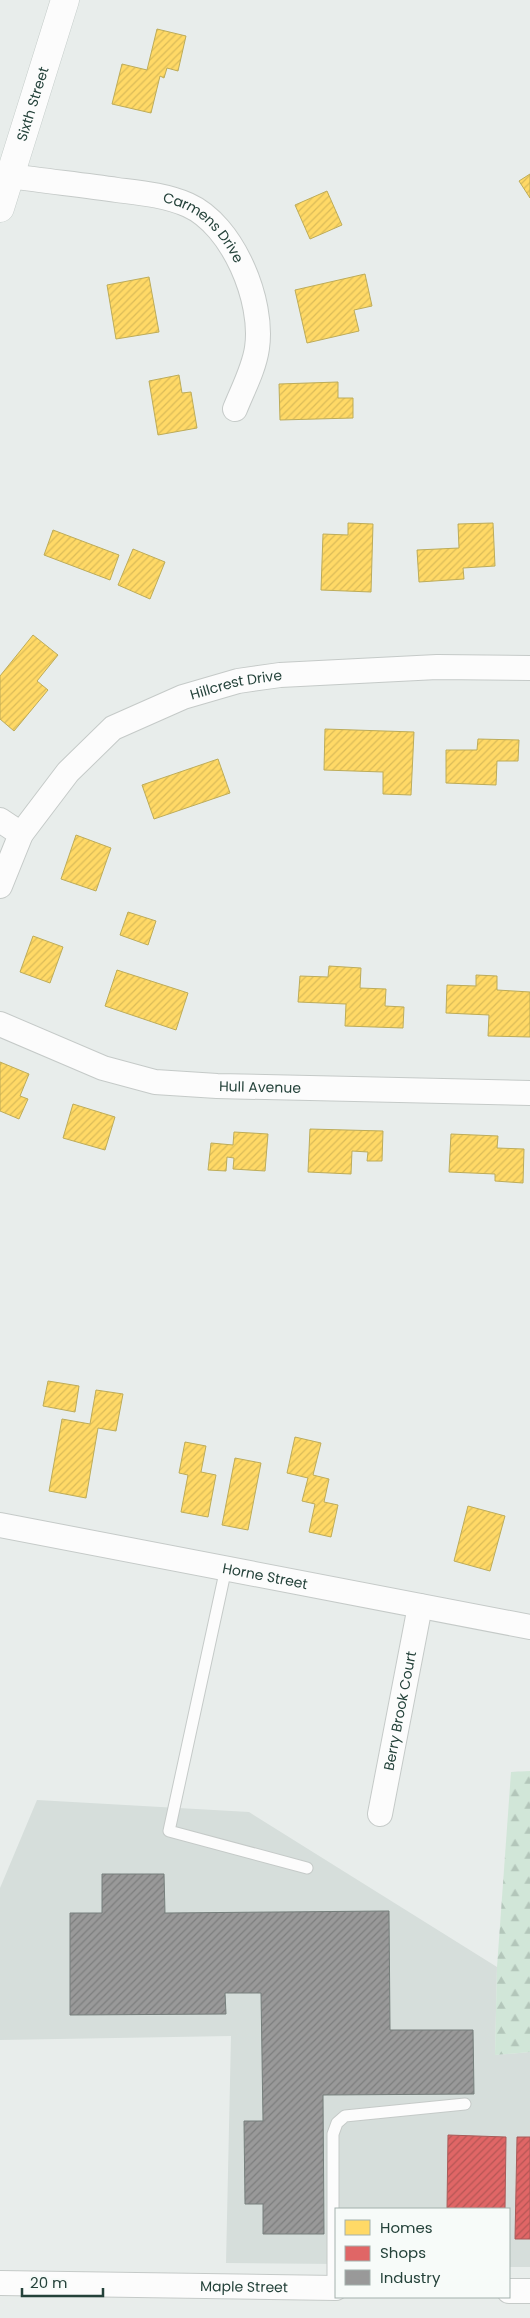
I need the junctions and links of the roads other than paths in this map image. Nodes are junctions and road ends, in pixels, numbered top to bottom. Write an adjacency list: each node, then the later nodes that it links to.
1 (65, 0): 2 (main road, Sixth Street)
2 (11, 176): 3 (main road, Sixth Street); 4 (street, Carmens Drive)
3 (0, 208)
4 (235, 409)
5 (530, 668): 7 (street, Hillcrest Drive)
6 (0, 820): 7 (street)
7 (21, 834): 8 (street, Hillcrest Drive)
8 (0, 886)
9 (0, 1024): 10 (street, Hull Avenue)
10 (530, 1093)
11 (0, 1524): 12 (street, Horne Street)
12 (226, 1568): 13 (street, Horne Street); 16 (lane)
13 (420, 1606): 14 (street, Horne Street); 15 (street, Berry Brook Court)
14 (530, 1627)
15 (380, 1814)
16 (307, 1868)
17 (465, 2104): 19 (lane)
18 (0, 2283): 19 (street, Maple Street)
19 (335, 2288)
20 (510, 2291): 21 (street)
21 (530, 2291)

